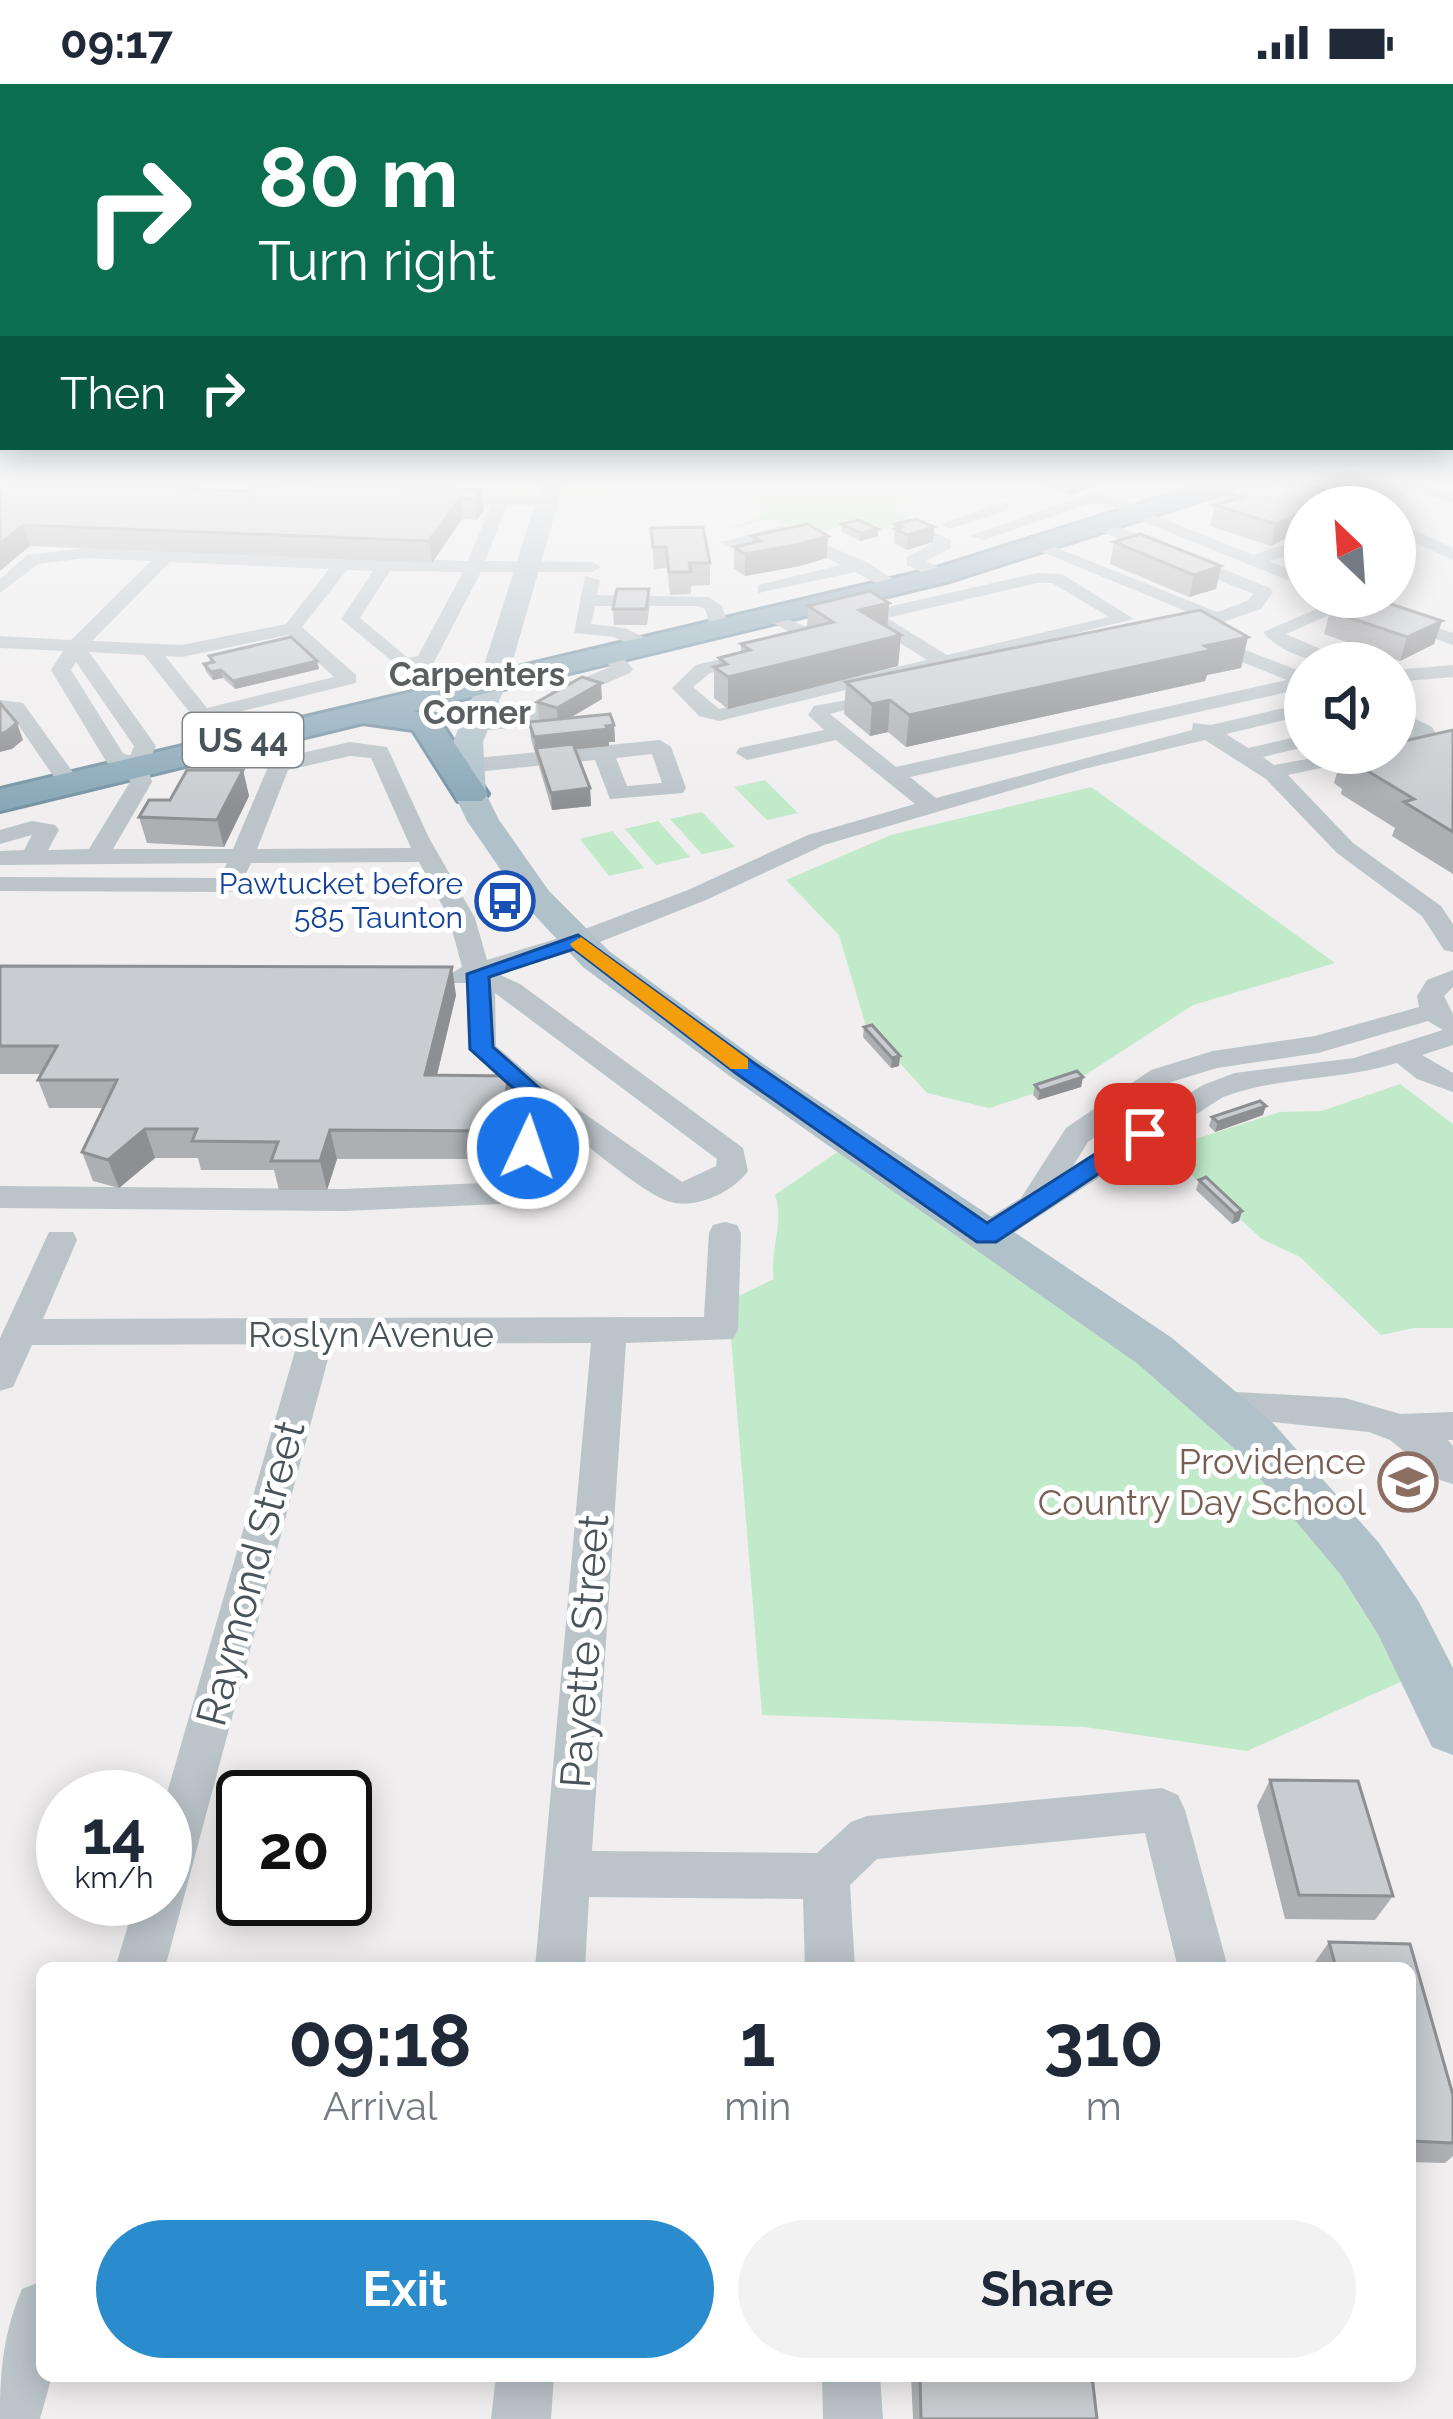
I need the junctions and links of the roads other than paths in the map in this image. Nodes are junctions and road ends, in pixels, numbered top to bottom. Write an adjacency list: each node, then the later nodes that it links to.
1 (134, 588): 32 (street)
2 (324, 588): 24 (street)
3 (370, 588): 40 (street)
4 (464, 588): 40 (street)
5 (520, 588): 26 (main road)
6 (589, 588): 17 (street)
7 (763, 588): 19 (street)
8 (815, 588): 19 (street)
9 (836, 588): 19 (highway, US 44)
10 (993, 588): 20 (street)
11 (1075, 588): 15 (street)
12 (1133, 588): 16 (street)
13 (1212, 588): 16 (street)
14 (1257, 588): 16 (street)
15 (1079, 590): 18 (street); 23 (street)
16 (1149, 595)
17 (587, 600): 25 (street); 34 (street)
18 (1104, 604): 27 (street); 36 (street)
19 (780, 605): 20 (street); 25 (highway, US 44)
20 (870, 616): 36 (street)
21 (1304, 618): 31 (street)
22 (1397, 618): 29 (street)
23 (933, 622)
24 (292, 628): 33 (street); 40 (street)
25 (719, 628): 34 (highway, US 44)
26 (507, 632): 34 (highway); 43 (main road)
27 (978, 632)
28 (1180, 633): 41 (street)
29 (1453, 639)
30 (0, 642): 32 (street)
31 (1284, 643)
32 (75, 647): 33 (street); 57 (street)
33 (150, 650): 40 (street)
34 (624, 650): 38 (highway, US 44); 44 (street)
35 (768, 654): 36 (street)
36 (944, 662)
37 (1032, 664): 52 (street)
38 (559, 665): 43 (highway, US 44); 44 (street)
39 (1453, 671): 42 (street)
40 (377, 672)
41 (1284, 673)
42 (1416, 674)
43 (493, 681): 48 (highway, US 44); 50 (main road)
44 (584, 685): 50 (street)
45 (1284, 686): 47 (street)
46 (0, 706): 62 (street)
47 (1174, 711): 51 (street); 60 (street)
48 (349, 715): 57 (highway, US 44); 61 (highway)
49 (1284, 715): 51 (street)
50 (475, 725): 61 (main road)
51 (1208, 732): 56 (street); 64 (street)
52 (839, 734): 55 (street); 60 (street)
53 (1284, 746): 56 (street)
54 (602, 752): 61 (street)
55 (747, 753)
56 (1245, 755): 59 (street)
57 (136, 765): 62 (highway, US 44); 67 (street)
58 (1284, 770): 59 (street)
59 (1270, 772): 73 (street)
60 (893, 774): 64 (street)
61 (468, 780): 72 (main road)
62 (69, 782): 63 (highway, US 44)
63 (0, 800)
64 (932, 806): 72 (street)
65 (0, 837): 69 (street)
66 (427, 855): 68 (street); 68 (street); 74 (street)
67 (97, 856): 68 (street); 69 (street)
68 (242, 856): 71 (street)
69 (32, 857): 70 (street)
70 (0, 858)
71 (0, 884)
72 (578, 941): 74 (street); 84 (main road)
73 (1453, 944)
74 (478, 974): 76 (street); 80 (street); 80 (street)
75 (1450, 976): 77 (street)
76 (431, 980)
77 (1447, 1025): 78 (street); 82 (street)
78 (1402, 1053): 79 (street); 82 (street)
79 (1453, 1083)
80 (530, 1087): 81 (street)
81 (0, 1197)
82 (1035, 1201): 84 (street)
83 (724, 1233): 88 (street, Roslyn Avenue)
84 (986, 1235): 90 (main road)
85 (62, 1240): 86 (street)
86 (20, 1332): 87 (street, Roslyn Avenue); 89 (street)
87 (317, 1334): 88 (street, Roslyn Avenue); 95 (street, Raymond Street)
88 (609, 1334): 96 (street, Payette Street)
89 (0, 1377)
90 (1218, 1405): 92 (street); 94 (main road)
91 (1453, 1426): 92 (street)
92 (1403, 1427): 93 (street)
93 (1453, 1469)
94 (1453, 1728)
95 (192, 1785)
96 (568, 1874): 97 (street); 100 (street, Payette Street)
97 (826, 1876): 101 (street); 102 (street)
98 (152, 1926): 99 (street)
99 (142, 1962)
100 (561, 1962)
101 (830, 1962)
102 (1201, 1962)
103 (36, 2329): 106 (street)
104 (524, 2382): 107 (street)
105 (850, 2382): 108 (street)
106 (10, 2419)
107 (521, 2419)
108 (853, 2419)

